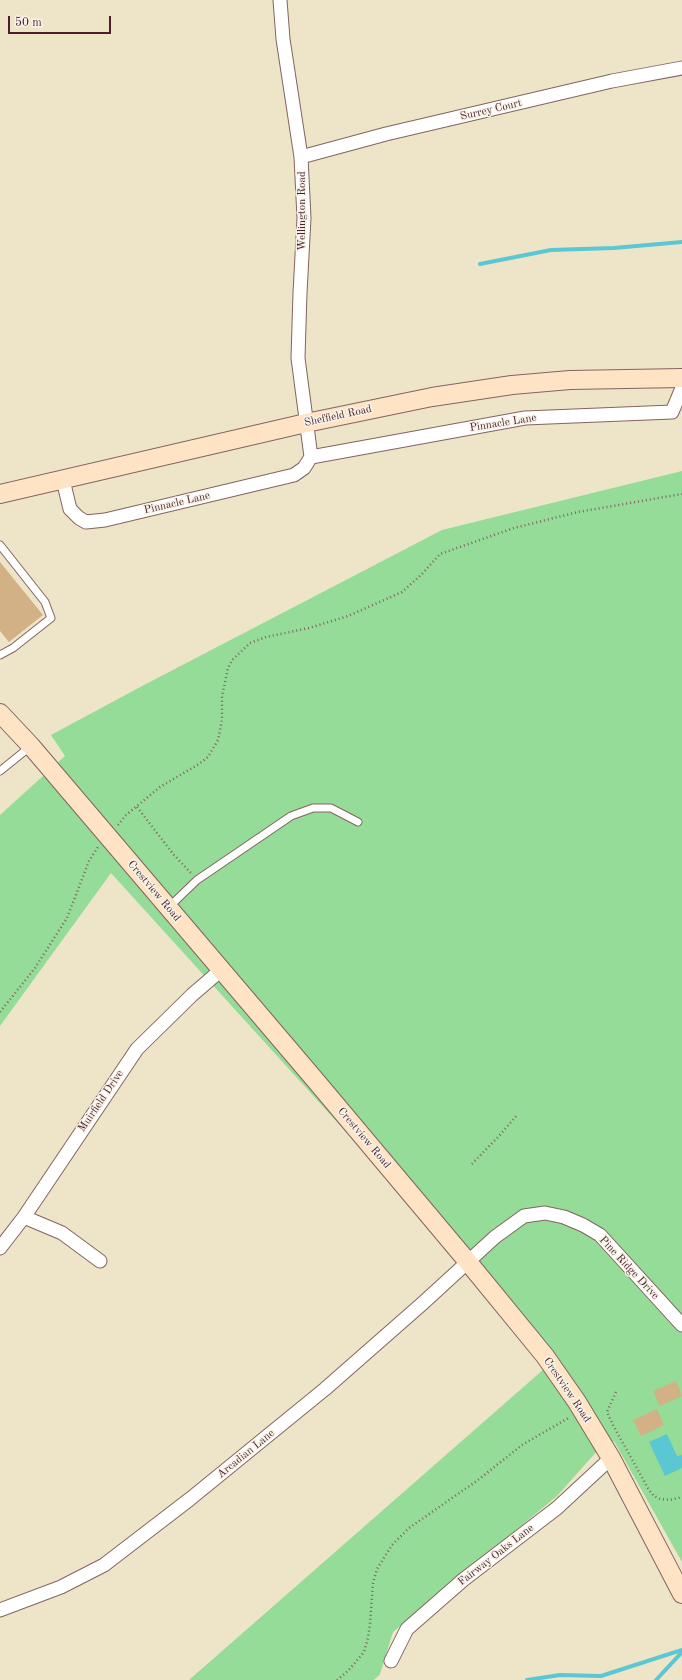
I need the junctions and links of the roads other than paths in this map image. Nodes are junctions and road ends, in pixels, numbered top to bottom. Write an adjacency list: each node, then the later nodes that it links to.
1 (280, 0): 3 (street, Wellington Road)
2 (682, 68): 3 (street, Surrey Court)
3 (302, 157): 6 (street, Wellington Road)
4 (682, 378): 6 (street, Sheffield Road)
5 (682, 388): 7 (street, Pinnacle Lane)
6 (306, 423): 7 (street); 8 (street, Sheffield Road)
7 (311, 457): 8 (street, Pinnacle Lane)
8 (63, 480): 9 (street, Sheffield Road)
9 (0, 494)
10 (0, 545): 11 (lane)
11 (0, 656)
12 (0, 713): 13 (street, Crestview Road)
13 (31, 746): 14 (lane); 16 (street, Crestview Road)
14 (0, 771)
15 (358, 822): 16 (lane)
16 (168, 908): 17 (street, Crestview Road)
17 (221, 970): 18 (street, Muirfield Drive); 21 (street, Crestview Road)
18 (24, 1216): 19 (street, Muirfield Drive); 20 (street)
19 (0, 1248)
20 (100, 1261)
21 (468, 1262): 22 (street, Pine Ridge Drive); 23 (street, Crestview Road); 25 (street, Arcadian Lane)
22 (682, 1324)
23 (611, 1458): 24 (street, Crestview Road); 26 (street, Fairway Oaks Lane)
24 (682, 1594)
25 (0, 1610)
26 (391, 1661)

